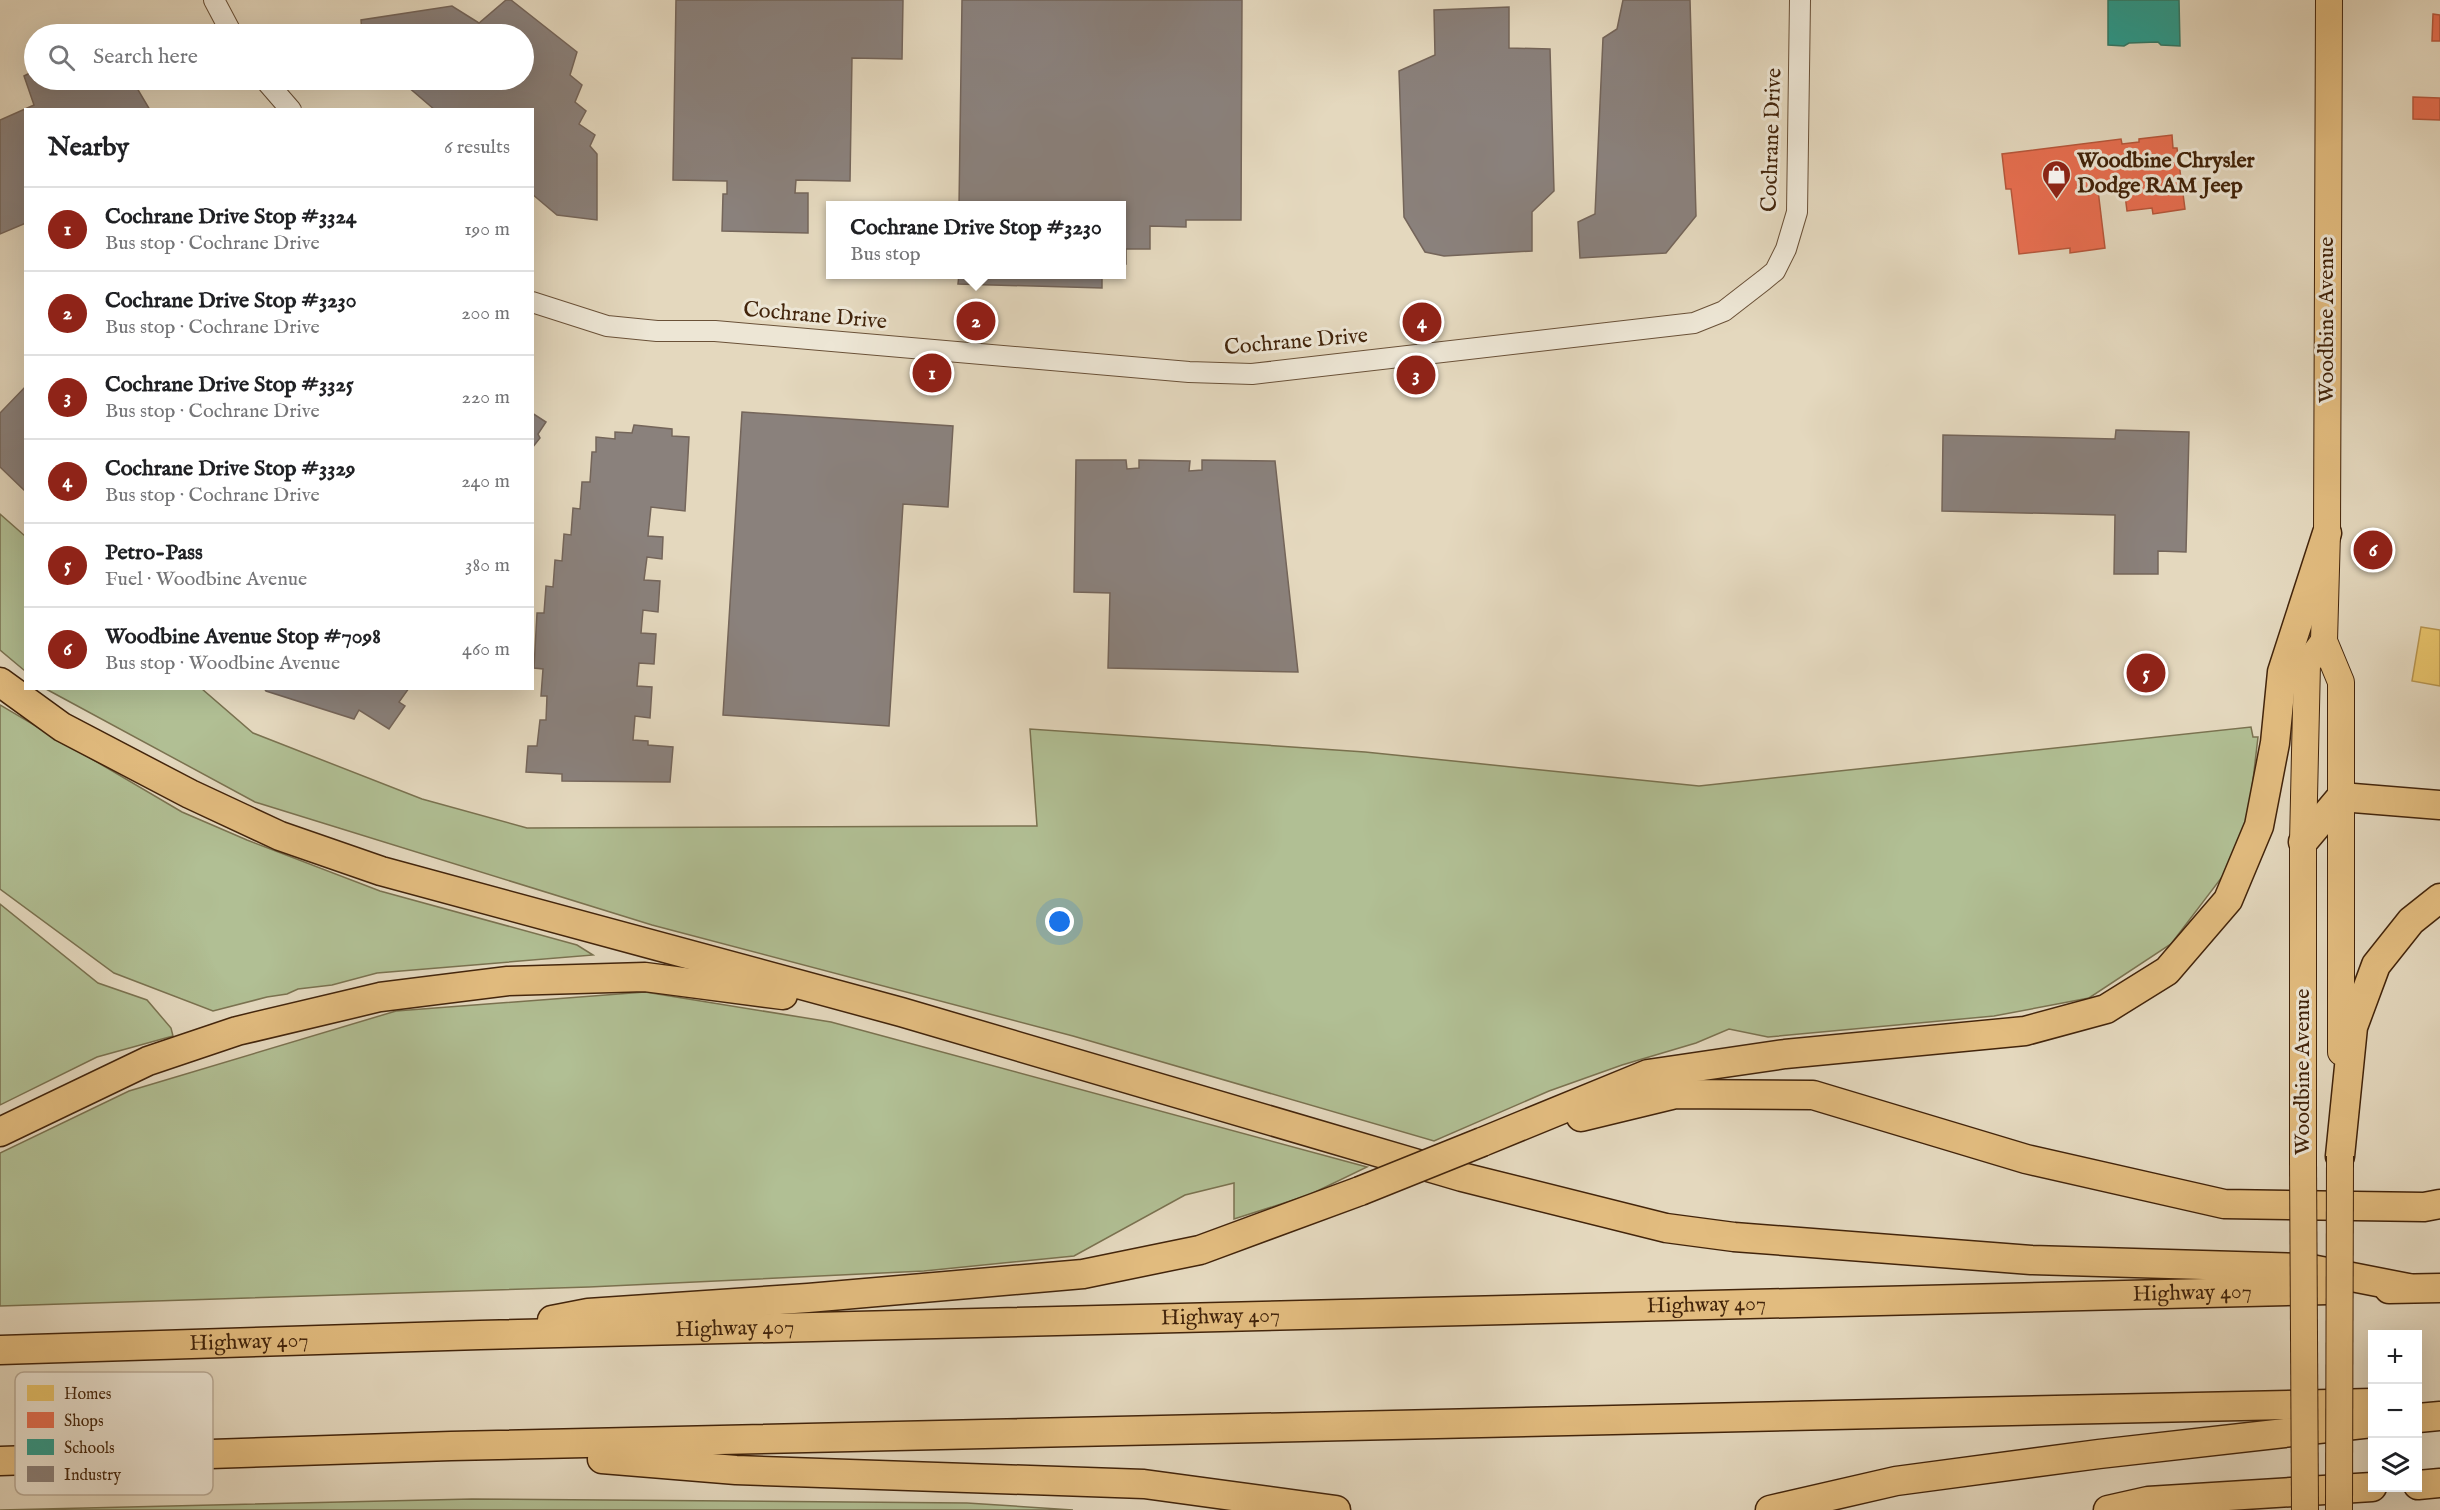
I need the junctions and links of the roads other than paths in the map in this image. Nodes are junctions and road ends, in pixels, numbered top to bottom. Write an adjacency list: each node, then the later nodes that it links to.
1 (214, 0): 4 (street)
2 (1800, 0): 7 (street, Cochrane Drive)
3 (2329, 0): 8 (main road, Woodbine Avenue)
4 (227, 24)
5 (274, 90): 6 (street)
6 (289, 108)
7 (534, 303)
8 (2327, 533): 9 (main road, Woodbine Avenue); 17 (highway)
9 (2324, 640): 11 (main road, Woodbine Avenue); 13 (main road, Woodbine Avenue)
10 (0, 682): 15 (highway)
11 (2341, 797): 12 (highway); 13 (highway); 18 (main road, Woodbine Avenue)
12 (2440, 805)
13 (2303, 842): 40 (main road, Woodbine Avenue, bridge)
14 (2440, 898): 18 (highway)
15 (901, 1012): 16 (highway); 20 (highway)
16 (0, 1132)
17 (1482, 1142): 19 (highway); 22 (highway, bridge)
18 (2340, 1156): 41 (main road, Woodbine Avenue, bridge)
19 (2440, 1204)
20 (2408, 1288): 21 (highway, Highway 407); 22 (highway, Highway 407)
21 (2440, 1288)
22 (480, 1335): 23 (highway, Highway 407)
23 (0, 1350)
24 (2440, 1401): 25 (highway)
25 (2422, 1402)
26 (2368, 1403): 30 (highway)
27 (2440, 1416): 28 (highway)
28 (2422, 1418)
29 (2368, 1424): 38 (highway)
30 (451, 1446): 31 (highway); 37 (highway)
31 (213, 1454)
32 (0, 1461): 33 (highway)
33 (15, 1461)
34 (2440, 1483): 35 (highway)
35 (2422, 1485)
36 (2368, 1487): 39 (highway)
37 (1336, 1510)
38 (1770, 1510)
39 (2108, 1510)
40 (2305, 1510)
41 (2339, 1510)

